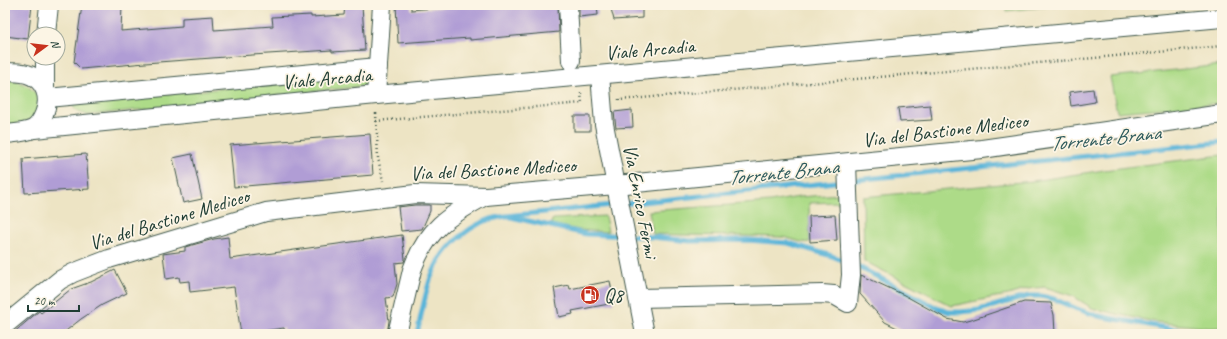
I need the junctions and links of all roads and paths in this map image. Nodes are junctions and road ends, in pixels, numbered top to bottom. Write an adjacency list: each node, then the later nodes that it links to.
1 (49, 5): 5 (street)
2 (382, 5): 9 (street)
3 (568, 5): 7 (street)
4 (1222, 18): 11 (street, Viale Arcadia)
5 (47, 26)
6 (1222, 46): 14 (path)
7 (571, 61)
8 (45, 66): 13 (street)
9 (378, 67): 13 (street); 15 (street)
10 (5, 72): 13 (street)
11 (600, 75): 15 (street, Viale Arcadia); 22 (street, Via Enrico Fermi)
12 (581, 93): 17 (path)
13 (47, 95): 18 (street); 19 (street)
14 (619, 95)
15 (376, 103): 17 (path); 18 (street, Viale Arcadia)
16 (1222, 114): 21 (street, Via del Bastione Mediceo)
17 (376, 121): 24 (path)
18 (81, 123): 19 (street, Viale Arcadia)
19 (34, 129): 20 (street)
20 (5, 134)
21 (848, 167): 22 (street, Via del Bastione Mediceo); 25 (street)
22 (617, 189): 23 (street, Via del Bastione Mediceo); 25 (street, Via Enrico Fermi)
23 (486, 196): 24 (street, Via del Bastione Mediceo); 27 (street)
24 (386, 198): 26 (street, Via del Bastione Mediceo)
25 (638, 298): 28 (street, Via Enrico Fermi)
26 (5, 325)
27 (397, 334)
28 (645, 334)

